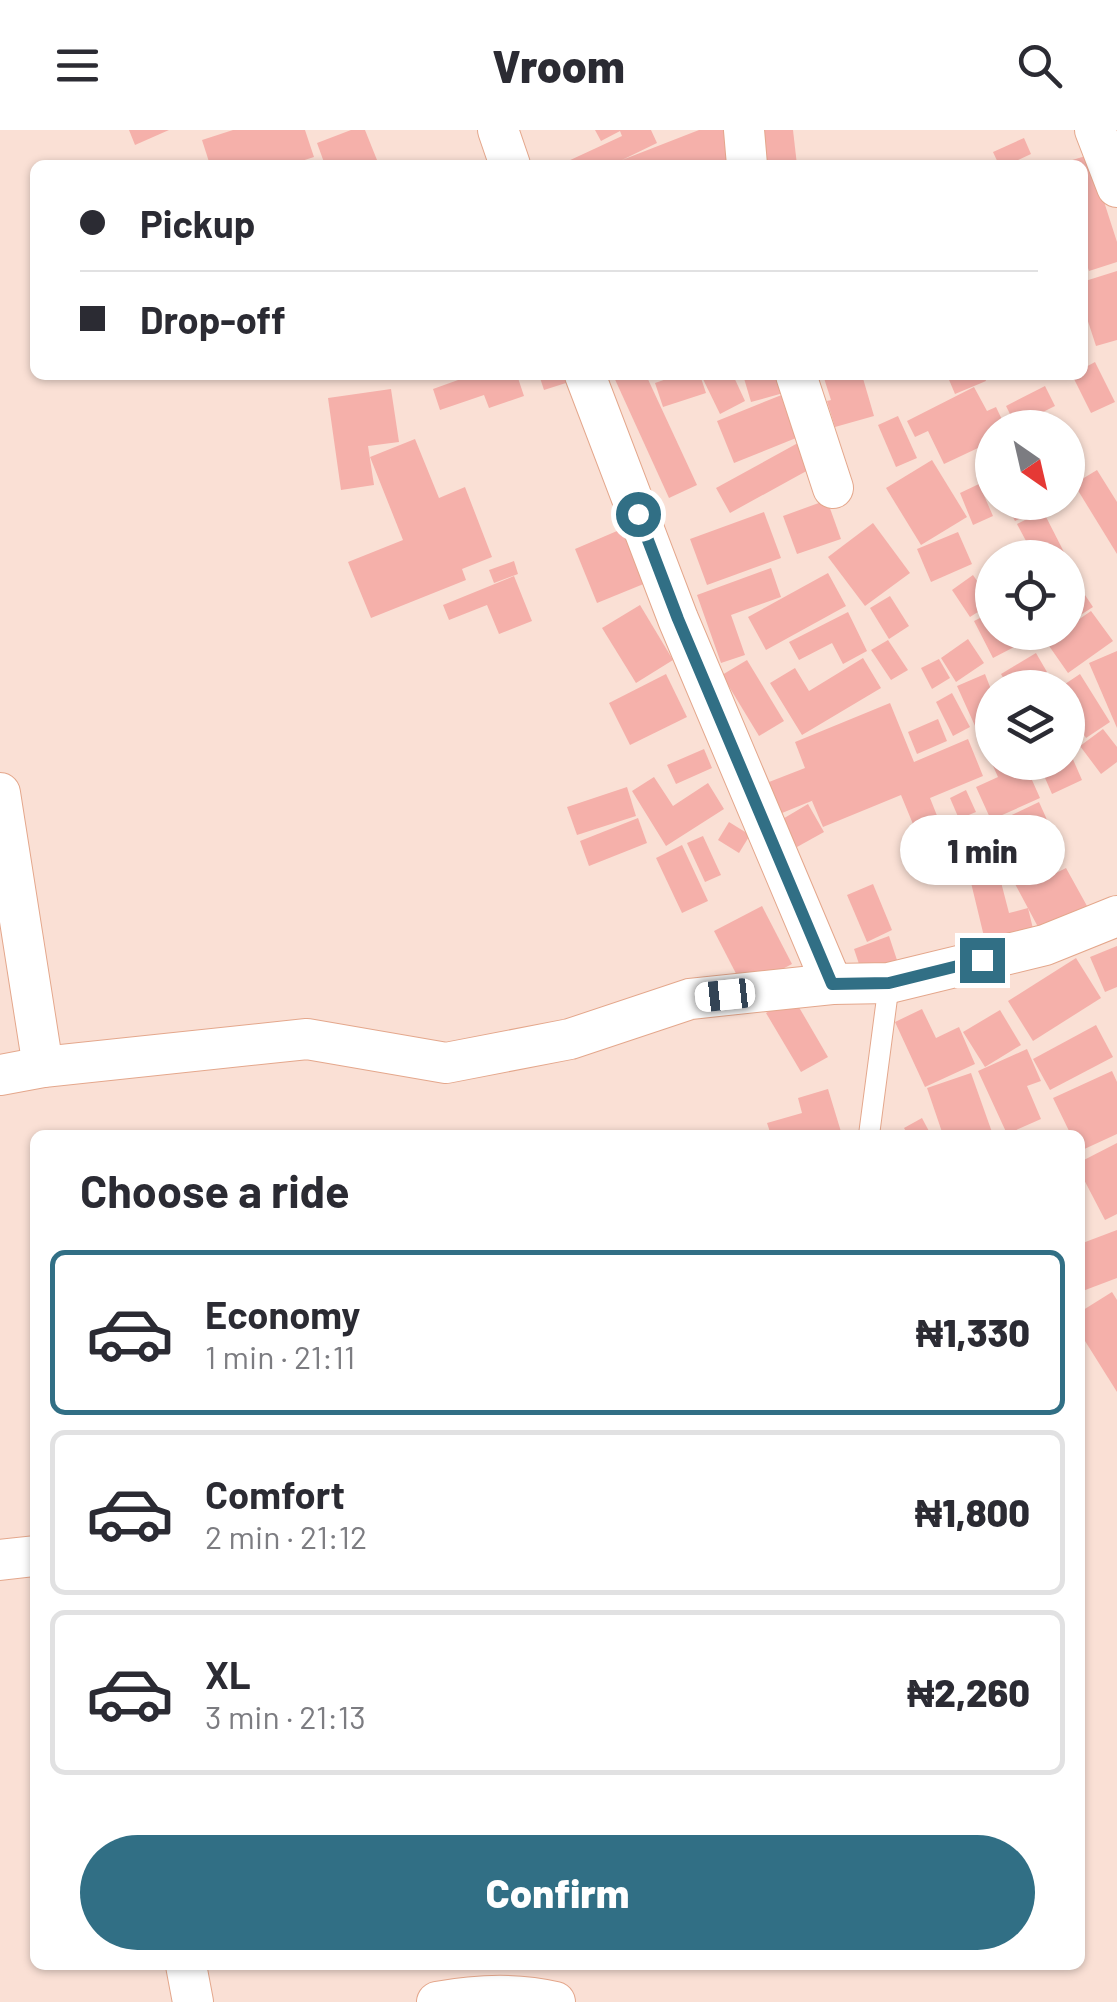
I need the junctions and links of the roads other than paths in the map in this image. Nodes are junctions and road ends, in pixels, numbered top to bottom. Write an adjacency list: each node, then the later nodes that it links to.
1 (498, 130): 4 (street)
2 (744, 130): 5 (street)
3 (1095, 130): 6 (street)
4 (508, 160)
5 (747, 160)
6 (1117, 187)
7 (587, 380): 13 (street)
8 (798, 380): 9 (street)
9 (833, 488)
10 (0, 793): 14 (street)
11 (1117, 916): 12 (street)
12 (889, 983): 13 (street); 16 (lane)
13 (832, 984): 14 (street)
14 (43, 1067): 15 (street)
15 (0, 1075)
16 (870, 1130)
17 (30, 1557): 18 (street)
18 (0, 1560)
19 (187, 1970): 20 (street)
20 (193, 2002)
21 (437, 2002): 22 (street)
22 (555, 2002)

